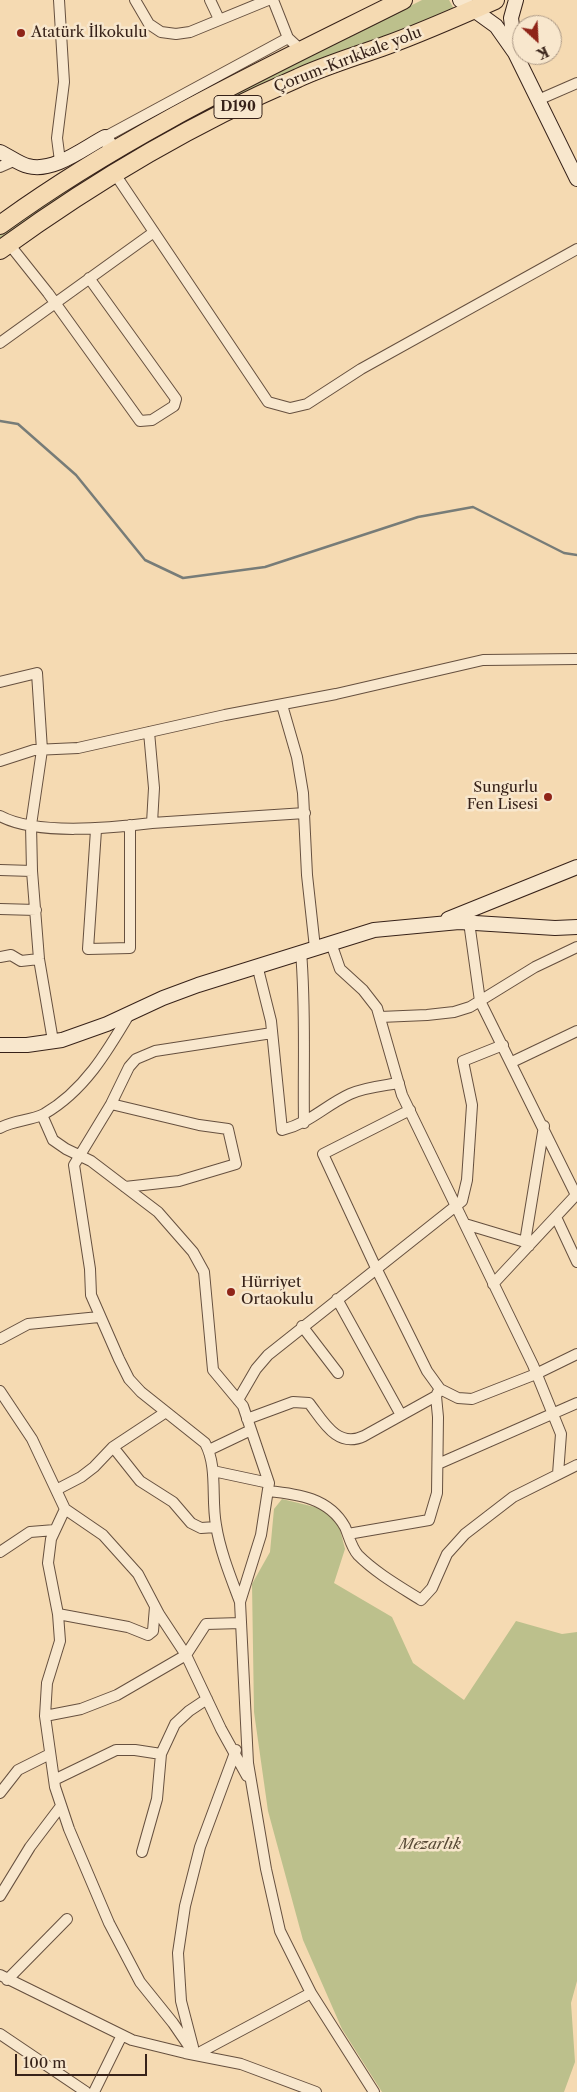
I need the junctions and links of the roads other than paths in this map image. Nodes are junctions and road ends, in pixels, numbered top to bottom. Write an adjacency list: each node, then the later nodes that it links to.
1 (59, 0): 22 (street)
2 (135, 0): 10 (street)
3 (210, 0): 10 (street)
4 (268, 0): 10 (street)
5 (273, 0): 12 (street)
6 (403, 0): 14 (highway, Çorum-Kırıkkale yolu / D190)
7 (495, 0): 9 (highway, Çorum-Kırıkkale yolu / D190)
8 (516, 0): 11 (main road)
9 (466, 5): 13 (main road); 24 (highway, Çorum-Kırıkkale yolu / D190)
10 (219, 18)
11 (512, 27)
12 (288, 38): 14 (street); 17 (street)
13 (512, 49)
14 (302, 50): 17 (highway, Çorum-Kırıkkale yolu / D190)
15 (521, 65): 18 (main road)
16 (577, 83): 18 (street)
17 (193, 97): 19 (highway, Çorum-Kırıkkale yolu / D190)
18 (538, 100): 25 (main road)
19 (109, 144): 22 (main road); 26 (highway, Çorum-Kırıkkale yolu / D190)
20 (0, 152): 21 (main road)
21 (16, 160): 22 (main road); 23 (street)
22 (60, 161)
23 (0, 167)
24 (115, 174): 27 (street); 28 (highway, Çorum-Kırıkkale yolu / D190)
25 (577, 179)
26 (0, 225)
27 (154, 232): 29 (street); 30 (street)
28 (4, 247): 31 (street)
29 (577, 249)
30 (89, 278): 31 (street); 31 (street)
31 (55, 303): 32 (street)
32 (0, 343)
33 (577, 659): 35 (street)
34 (0, 682): 37 (street)
35 (282, 705): 36 (street); 39 (street)
36 (149, 732): 37 (street); 41 (street)
37 (42, 750): 38 (street); 42 (street)
38 (0, 761)
39 (305, 813): 41 (street); 55 (street)
40 (0, 816): 42 (street)
41 (152, 823): 43 (street)
42 (31, 825): 44 (street); 47 (street)
43 (130, 825): 44 (street); 44 (street)
44 (96, 830)
45 (577, 868): 51 (main road)
46 (0, 870): 47 (street)
47 (32, 871): 49 (street)
48 (0, 909): 49 (street)
49 (36, 910): 58 (street)
50 (469, 922): 51 (main road); 52 (main road); 60 (street)
51 (430, 925): 53 (main road)
52 (577, 926)
53 (331, 943): 55 (main road); 62 (street)
54 (577, 947): 60 (street)
55 (315, 948): 56 (main road)
56 (300, 952): 59 (main road); 73 (street)
57 (0, 956): 58 (street)
58 (39, 959): 65 (street)
59 (257, 966): 61 (main road); 64 (street)
60 (480, 1002): 62 (street); 67 (street)
61 (130, 1013): 65 (main road); 72 (street)
62 (380, 1017): 69 (street)
63 (577, 1031): 68 (street)
64 (272, 1033): 70 (street); 73 (street)
65 (53, 1041): 66 (main road)
66 (0, 1045)
67 (503, 1045): 68 (street); 79 (street)
68 (512, 1062): 74 (street)
69 (399, 1083): 71 (street); 73 (street)
70 (111, 1104): 76 (street); 77 (street)
71 (410, 1110): 79 (street); 84 (street)
72 (42, 1115): 75 (street); 76 (street)
73 (304, 1123)
74 (544, 1126): 78 (street); 82 (street)
75 (0, 1128)
76 (81, 1156): 77 (street); 87 (street)
77 (125, 1187): 95 (street)
78 (577, 1194): 80 (street)
79 (457, 1207): 81 (street); 84 (street)
80 (556, 1217): 82 (street); 83 (street)
81 (465, 1224): 82 (street); 85 (street)
82 (527, 1244): 85 (street)
83 (577, 1262)
84 (376, 1268): 86 (street); 94 (street)
85 (493, 1284): 92 (street)
86 (337, 1300): 88 (street); 100 (street)
87 (99, 1318): 89 (street); 98 (street)
88 (302, 1326): 91 (street); 95 (street)
89 (0, 1339)
90 (577, 1354): 92 (street)
91 (338, 1373)
92 (536, 1374): 94 (street); 99 (street)
93 (0, 1391): 96 (street)
94 (438, 1392): 100 (street); 105 (street)
95 (238, 1400): 101 (street)
96 (3, 1403): 110 (street)
97 (577, 1403): 99 (street)
98 (166, 1412): 103 (street); 104 (street)
99 (553, 1414): 105 (street); 108 (street)
100 (401, 1415): 101 (street)
101 (247, 1419): 102 (street)
102 (251, 1430): 104 (street); 109 (street)
103 (113, 1447): 110 (street); 112 (street)
104 (209, 1450): 107 (street)
105 (438, 1464): 114 (street)
106 (577, 1465): 108 (street)
107 (213, 1471): 109 (street); 112 (street)
108 (558, 1474): 114 (street)
109 (269, 1487): 114 (street); 116 (street)
110 (56, 1490): 111 (street)
111 (65, 1509): 113 (street); 117 (street)
112 (216, 1527): 116 (street)
113 (55, 1530): 115 (street); 118 (street)
114 (348, 1534)
115 (0, 1552)
116 (240, 1602): 119 (street)
117 (155, 1606): 118 (street); 120 (street)
118 (58, 1614): 122 (street)
119 (241, 1623): 120 (street); 123 (street)
120 (186, 1655): 121 (street); 122 (street)
121 (206, 1699): 124 (street); 126 (street)
122 (45, 1716): 125 (street)
123 (246, 1738): 124 (street); 128 (street)
124 (234, 1752): 128 (street); 138 (street)
125 (50, 1754): 127 (street); 129 (street)
126 (161, 1754): 127 (street); 131 (street)
127 (54, 1780): 130 (street)
128 (252, 1784): 135 (street)
129 (0, 1793)
130 (61, 1806): 132 (street); 138 (street)
131 (142, 1852)
132 (0, 1896)
133 (67, 1919): 134 (street)
134 (3, 1978): 137 (street)
135 (311, 1993): 138 (street); 142 (street)
136 (0, 2034): 139 (street)
137 (122, 2035): 138 (street); 140 (street)
138 (195, 2055): 141 (street)
139 (86, 2092)
140 (94, 2092)
141 (316, 2092)
142 (374, 2092)

